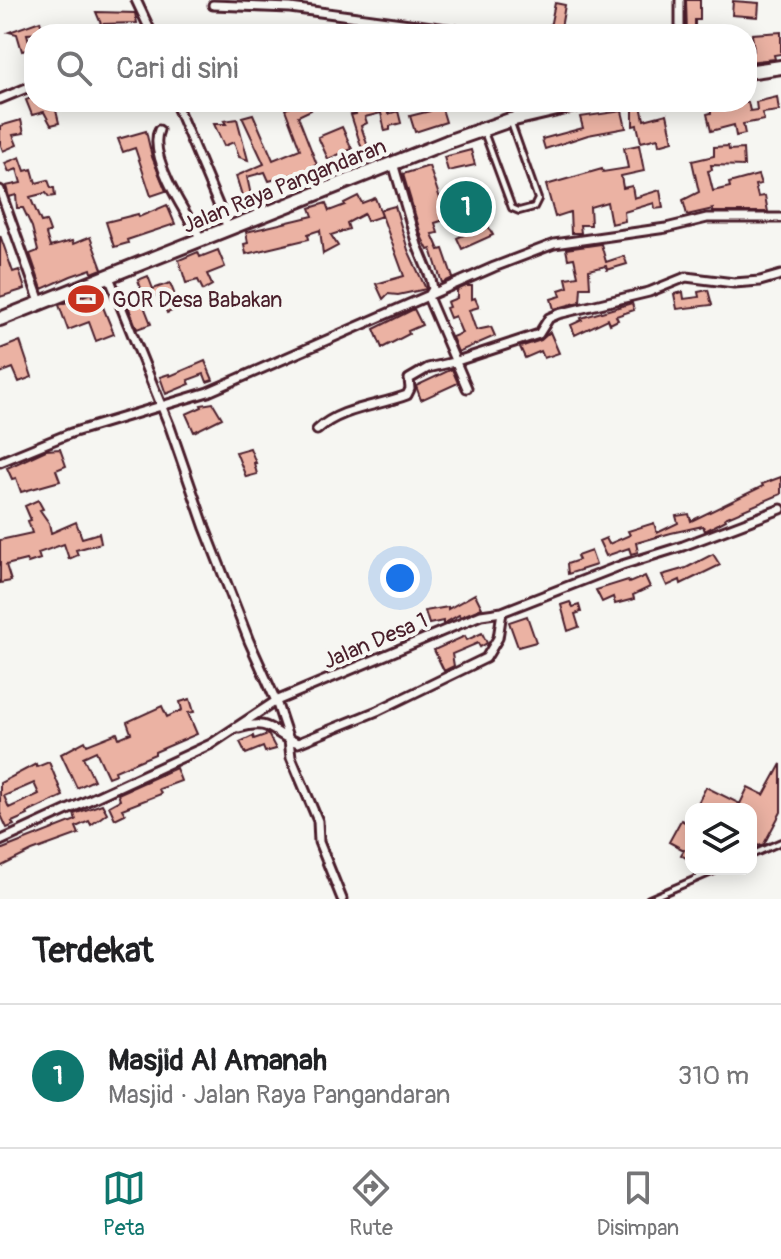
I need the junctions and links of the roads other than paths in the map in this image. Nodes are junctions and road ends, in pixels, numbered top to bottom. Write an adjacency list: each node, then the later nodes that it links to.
1 (136, 0): 4 (street)
2 (680, 0): 6 (street)
3 (213, 5): 5 (street)
4 (147, 24)
5 (409, 24)
6 (680, 24)
7 (781, 67): 8 (highway)
8 (757, 71)
9 (24, 89): 10 (street)
10 (0, 99)
11 (179, 112): 19 (street)
12 (544, 112): 13 (highway, Jalan Raya Pangandaran)
13 (510, 120): 15 (highway, Jalan Raya Pangandaran); 15 (lane)
14 (159, 130): 20 (street)
15 (483, 130): 16 (highway, Jalan Raya Pangandaran)
16 (393, 163): 19 (highway, Jalan Raya Pangandaran); 23 (street)
17 (0, 190): 24 (street)
18 (781, 218): 23 (street)
19 (228, 228): 20 (highway, Jalan Raya Pangandaran)
20 (202, 240): 22 (highway, Jalan Raya Pangandaran)
21 (781, 275): 26 (street)
22 (109, 277): 24 (highway, Jalan Raya Pangandaran); 28 (street)
23 (428, 297): 26 (street); 28 (street)
24 (40, 302): 25 (highway, Jalan Raya Pangandaran)
25 (0, 319)
26 (454, 362): 27 (street); 29 (street)
27 (467, 388)
28 (160, 406): 30 (street); 33 (street)
29 (317, 430)
30 (0, 462)
31 (781, 509): 32 (street, Jalan Desa 1)
32 (502, 612): 33 (street, Jalan Desa 1); 35 (street)
33 (276, 701): 34 (street, Jalan Desa 1); 35 (street)
34 (236, 728): 35 (street); 36 (street, Jalan Desa 1)
35 (289, 740): 40 (street)
36 (0, 841)
37 (781, 842): 38 (lane)
38 (757, 852)
39 (705, 875): 41 (lane)
40 (342, 899)
41 (649, 899)

